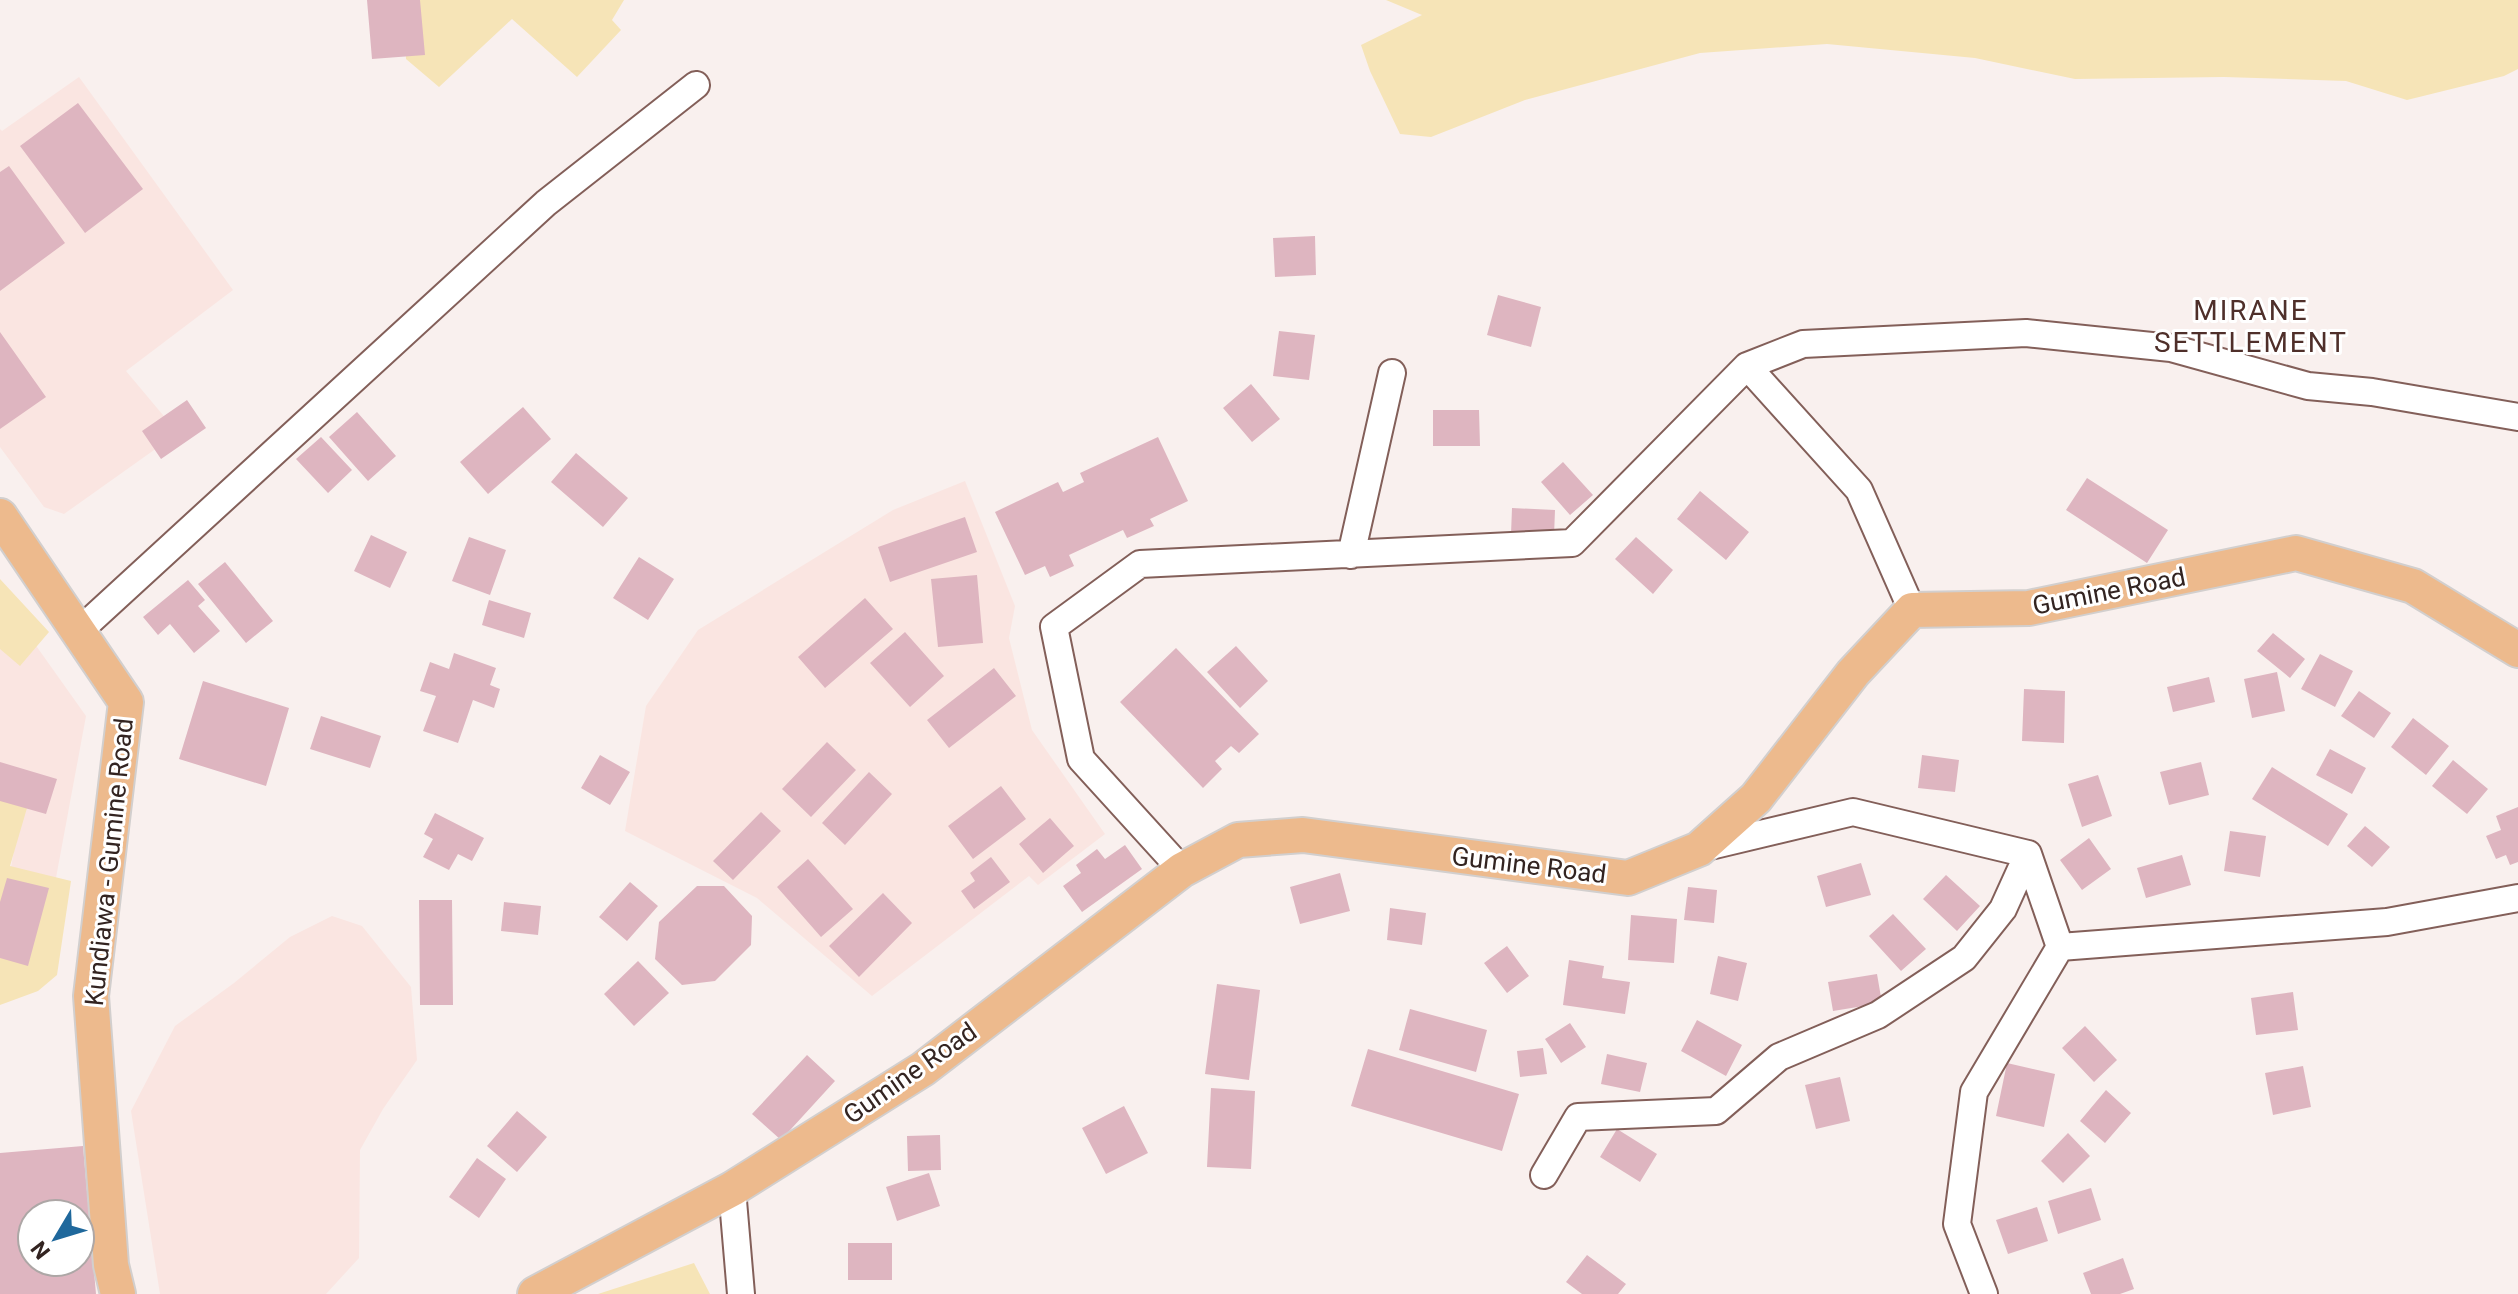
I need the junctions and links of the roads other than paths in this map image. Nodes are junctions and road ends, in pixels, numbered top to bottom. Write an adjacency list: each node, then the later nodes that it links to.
1 (696, 85): 8 (street)
2 (1747, 366): 4 (street); 6 (street); 7 (street)
3 (1392, 373): 6 (street)
4 (2518, 417)
5 (0, 516): 8 (main road, Kundiawa - Gumine Road)
6 (1351, 555): 12 (street)
7 (1912, 610): 9 (main road, Gumine Road); 10 (main road, Gumine Road)
8 (78, 632): 17 (main road, Kundiawa - Gumine Road)
9 (2518, 650)
10 (1699, 849): 11 (street); 12 (main road, Gumine Road)
11 (2028, 854): 14 (street); 15 (street)
12 (1182, 870): 16 (main road, Gumine Road)
13 (2518, 898): 14 (street)
14 (2060, 947): 20 (street)
15 (1544, 1175)
16 (732, 1189): 18 (main road, Gumine Road); 19 (street)
17 (118, 1294)
18 (535, 1294)
19 (741, 1294)
20 (1984, 1294)

